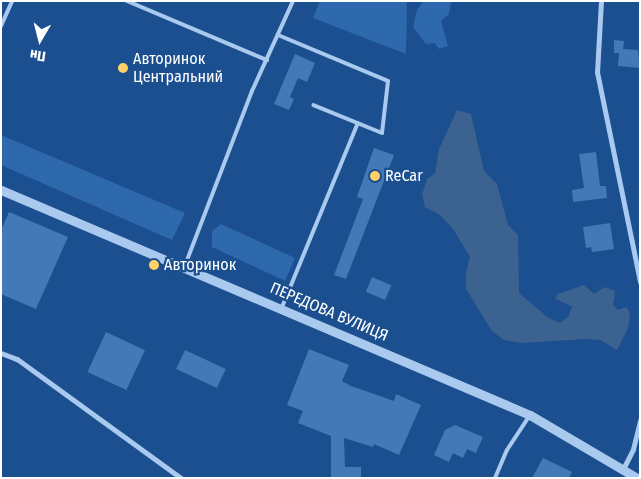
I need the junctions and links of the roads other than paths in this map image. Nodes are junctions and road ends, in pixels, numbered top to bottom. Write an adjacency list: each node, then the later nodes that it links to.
1 (12, 1): 5 (lane)
2 (128, 1): 7 (lane)
3 (293, 1): 6 (lane)
4 (601, 1): 12 (street)
5 (1, 26)
6 (278, 35): 7 (lane); 9 (lane)
7 (266, 60): 11 (lane)
8 (313, 105): 9 (lane)
9 (358, 123): 13 (lane)
10 (1, 190): 11 (street, ПЕРЕДОВА ВУЛИЦЯ)
11 (184, 268): 13 (street, ПЕРЕДОВА ВУЛИЦЯ)
12 (640, 282)
13 (282, 307): 15 (street, ПЕРЕДОВА ВУЛИЦЯ)
14 (1, 353): 20 (street)
15 (530, 415): 19 (street, ПЕРЕДОВА ВУЛИЦЯ); 21 (lane)
16 (640, 420): 18 (street)
17 (640, 448): 18 (street)
18 (633, 450): 19 (street)
19 (623, 469): 22 (street, ПЕРЕДОВА ВУЛИЦЯ)
20 (181, 478)
21 (496, 478)
22 (636, 478)

